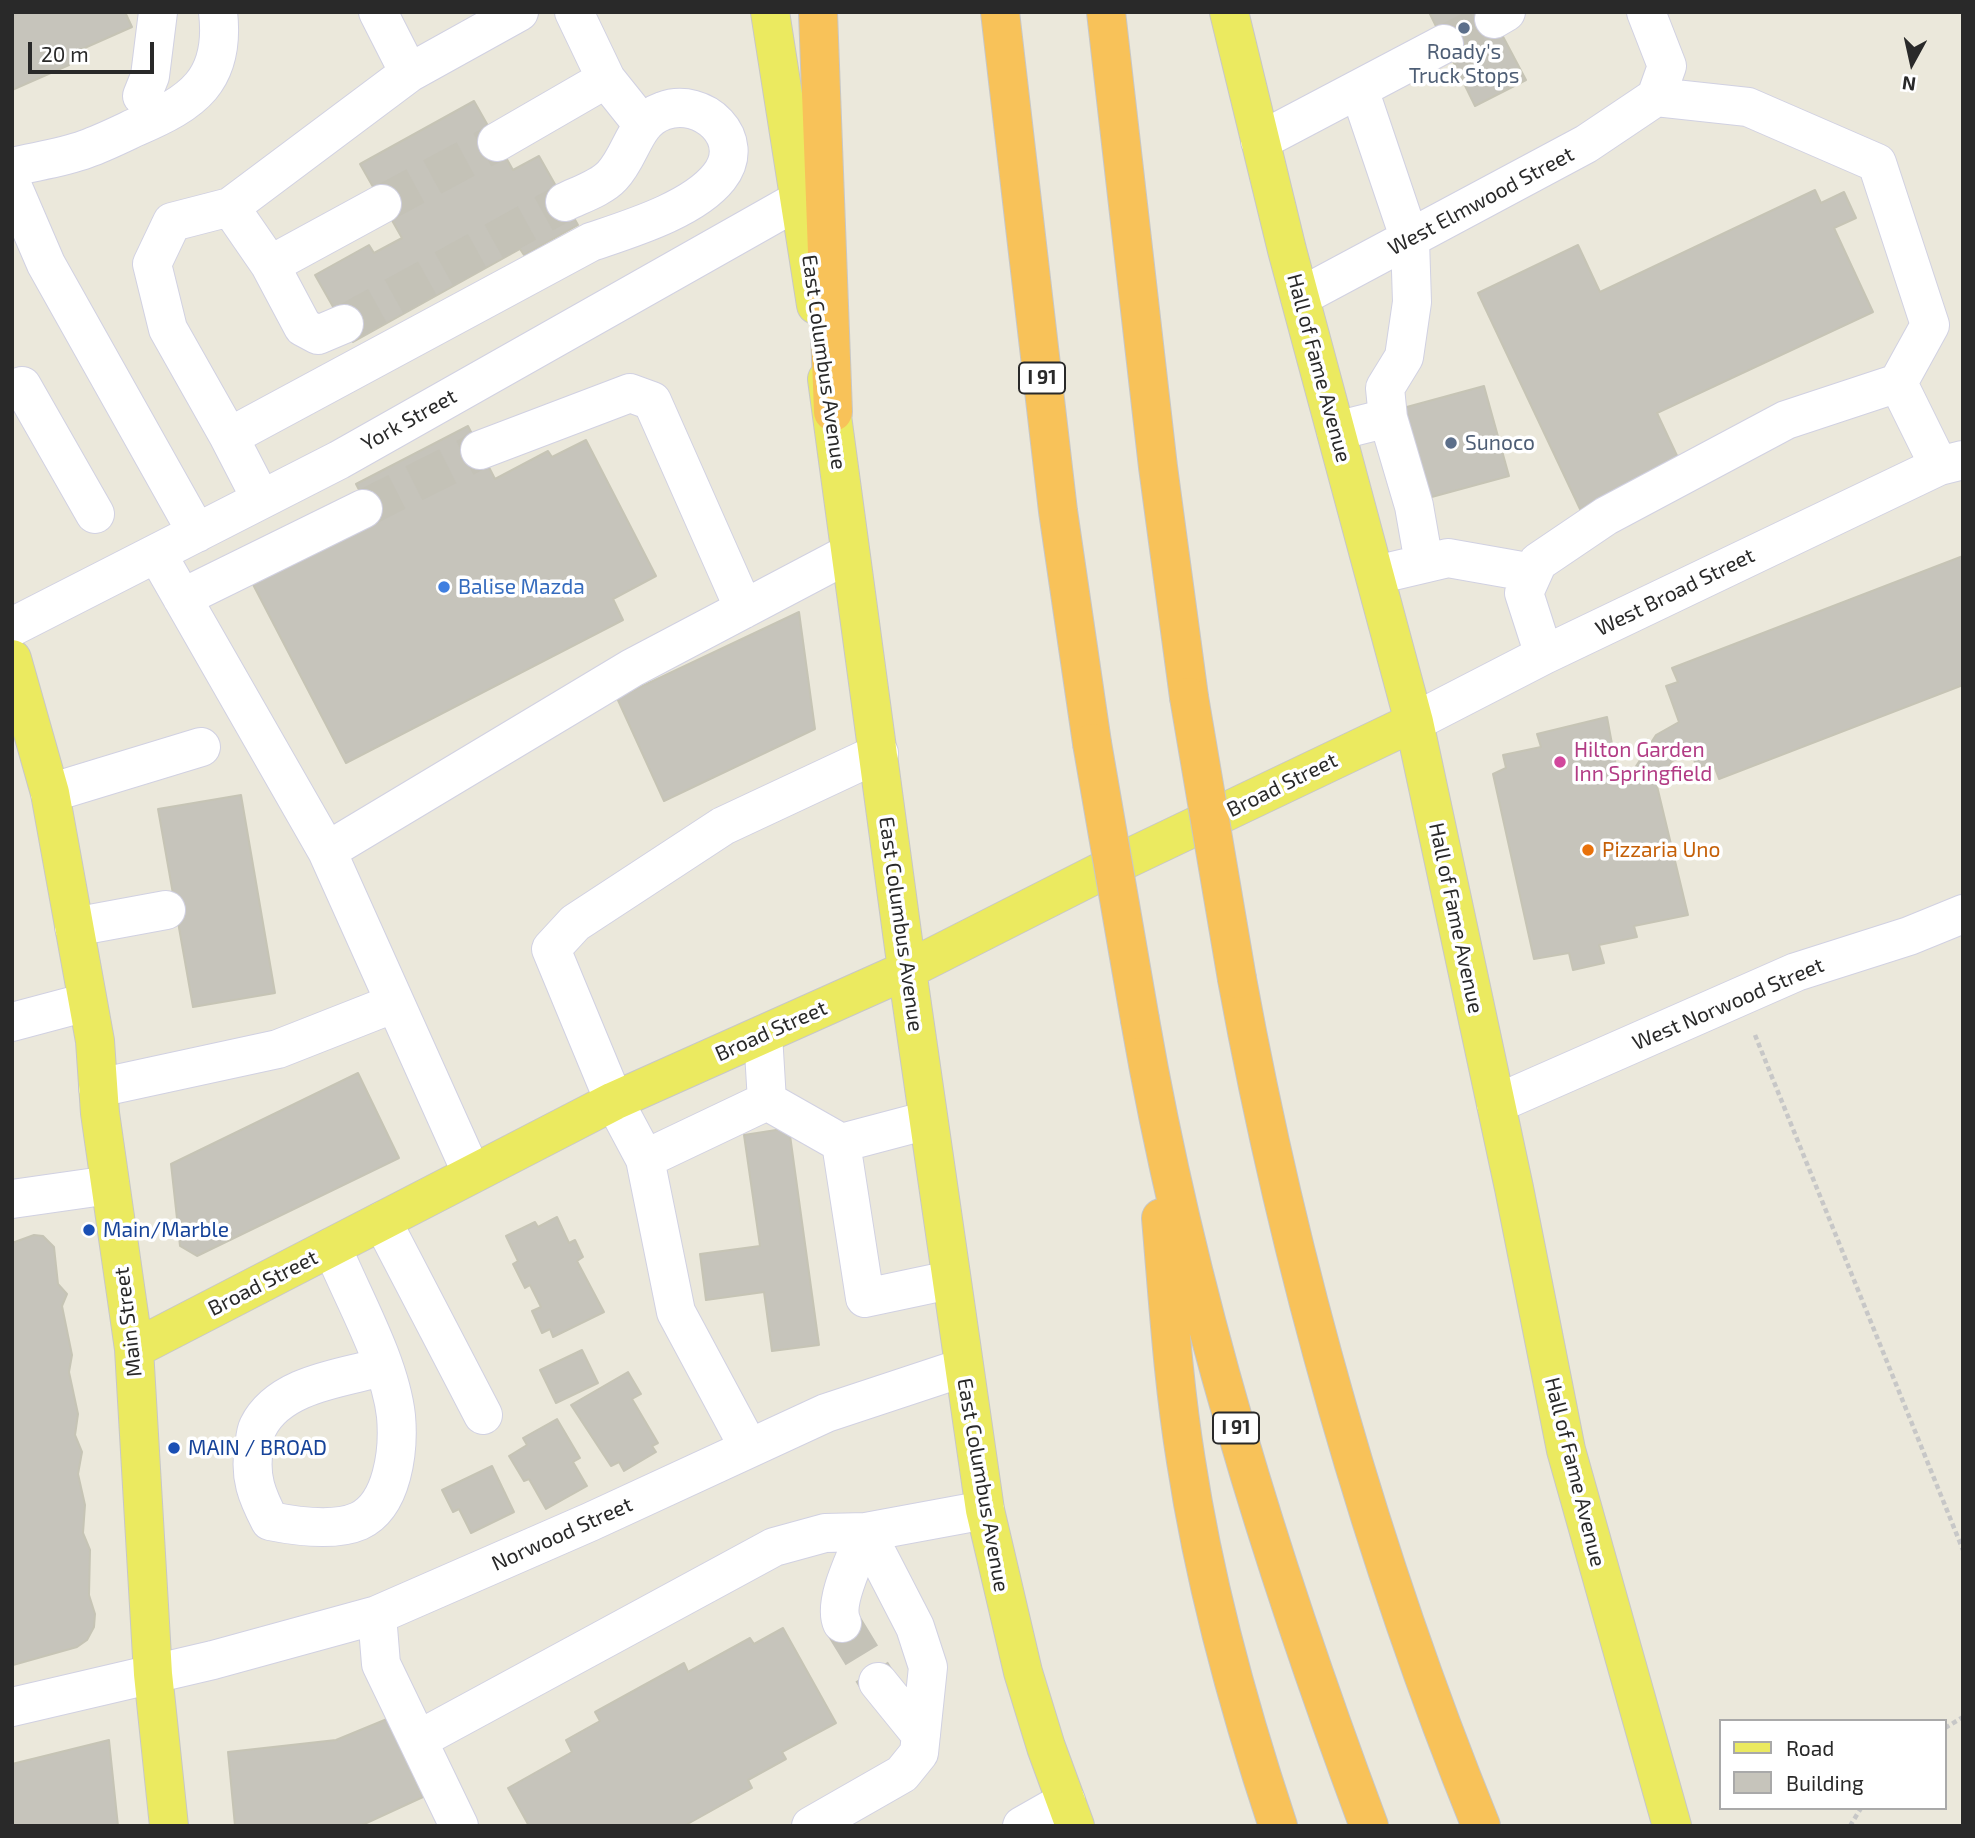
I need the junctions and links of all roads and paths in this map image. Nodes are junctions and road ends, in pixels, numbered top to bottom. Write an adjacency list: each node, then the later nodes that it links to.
1 (158, 12): 17 (street)
2 (192, 12): 17 (street)
3 (218, 12): 22 (street)
4 (378, 12): 14 (street)
5 (520, 12): 14 (street)
6 (574, 12): 15 (street)
7 (770, 12): 23 (main road, East Columbus Avenue)
8 (818, 12): 33 (highway)
9 (1000, 12): 68 (highway, I 91, bridge)
10 (1106, 12): 107 (highway, bridge)
11 (1229, 12): 20 (main road, Hall of Fame Avenue)
12 (1646, 12): 18 (street)
13 (1444, 44): 16 (street)
14 (409, 73): 26 (street)
15 (606, 79): 19 (street); 21 (street)
16 (1359, 89): 20 (street); 27 (street)
17 (142, 96): 22 (street)
18 (1656, 97): 27 (street, West Elmwood Street); 32 (street)
19 (642, 124): 24 (street); 36 (street)
20 (1260, 141): 29 (main road, Hall of Fame Avenue)
21 (497, 142)
22 (17, 172): 42 (street)
23 (799, 200): 33 (main road, East Columbus Avenue); 39 (street, York Street)
24 (565, 202)
25 (382, 204): 28 (street)
26 (230, 207): 28 (street); 36 (street)
27 (1410, 240): 29 (street, West Elmwood Street); 34 (street)
28 (270, 265): 30 (street)
29 (1300, 297): 35 (main road, Hall of Fame Avenue)
30 (344, 324)
31 (16, 381): 41 (street)
32 (1898, 383): 38 (street); 46 (street)
33 (833, 412): 43 (main road, East Columbus Avenue)
34 (1388, 418): 35 (street); 45 (street)
35 (1336, 431): 47 (main road, Hall of Fame Avenue)
36 (229, 437): 39 (street)
37 (480, 450): 49 (street)
38 (1951, 463): 51 (street, West Broad Street)
39 (261, 499): 42 (street, York Street)
40 (362, 509): 48 (street)
41 (95, 514)
42 (197, 533): 44 (street, York Street)
43 (850, 553): 49 (street); 56 (main road, East Columbus Avenue)
44 (157, 554): 48 (street); 50 (street, York Street)
45 (1424, 563): 46 (street); 47 (street)
46 (1533, 573): 51 (street)
47 (1376, 575): 53 (main road, Hall of Fame Avenue)
48 (182, 598): 58 (street)
49 (744, 609): 58 (street)
50 (12, 627)
51 (1544, 654): 53 (street, West Broad Street)
52 (12, 659): 54 (main road, Main Street)
53 (1414, 723): 62 (main road, Broad Street); 72 (main road, Hall of Fame Avenue)
54 (22, 726): 57 (main road, Main Street)
55 (201, 747): 57 (street)
56 (878, 753): 62 (main road, East Columbus Avenue); 70 (street)
57 (50, 793): 61 (main road, Main Street)
58 (327, 851): 65 (street)
59 (166, 910): 61 (street)
60 (1963, 914): 63 (street, West Norwood Street)
61 (74, 927): 64 (main road, Main Street)
62 (906, 970): 67 (main road, Broad Street); 73 (main road, East Columbus Avenue)
63 (1740, 997): 72 (street, West Norwood Street); 89 (path)
64 (87, 1002): 66 (street); 69 (main road, Main Street)
65 (395, 1003): 69 (street); 76 (street)
66 (12, 1022)
67 (763, 1035): 70 (main road, Broad Street); 71 (street)
68 (1149, 1076): 105 (highway); 106 (highway, I 91)
69 (98, 1088): 77 (main road, Main Street)
70 (614, 1101): 75 (street); 76 (main road, Broad Street)
71 (767, 1101): 74 (street); 75 (street)
72 (1496, 1104): 108 (main road, Hall of Fame Avenue)
73 (928, 1120): 74 (street); 81 (main road, East Columbus Avenue)
74 (841, 1143): 81 (street)
75 (645, 1159): 86 (street)
76 (472, 1174): 79 (main road, Broad Street)
77 (110, 1185): 78 (street); 82 (main road, Main Street)
78 (12, 1199)
79 (382, 1221): 80 (main road, Broad Street); 85 (street)
80 (331, 1247): 82 (main road, Broad Street); 83 (street)
81 (950, 1280): 84 (main road, East Columbus Avenue)
82 (134, 1349): 92 (main road, Main Street)
83 (382, 1367): 83 (street)
84 (962, 1367): 86 (street, Norwood Street); 87 (main road, East Columbus Avenue)
85 (483, 1415)
86 (749, 1448): 90 (street, Norwood Street)
87 (985, 1510): 88 (street); 100 (main road, East Columbus Avenue)
88 (866, 1532): 91 (street); 97 (street); 98 (street)
89 (1963, 1550)
90 (377, 1615): 92 (street, Norwood Street); 98 (street)
91 (842, 1623)
92 (153, 1674): 94 (street, Norwood Street); 101 (main road, Main Street)
93 (878, 1682): 97 (street)
94 (12, 1707)
95 (1963, 1717): 96 (path)
96 (1947, 1727)
97 (921, 1735): 103 (street)
98 (418, 1740): 102 (street)
99 (1860, 1810): 109 (path)
100 (1071, 1814): 104 (street)
101 (169, 1826)
102 (459, 1826)
103 (811, 1826)
104 (1022, 1826)
105 (1278, 1826)
106 (1368, 1826)
107 (1481, 1826)
108 (1672, 1826)
109 (1850, 1826)

